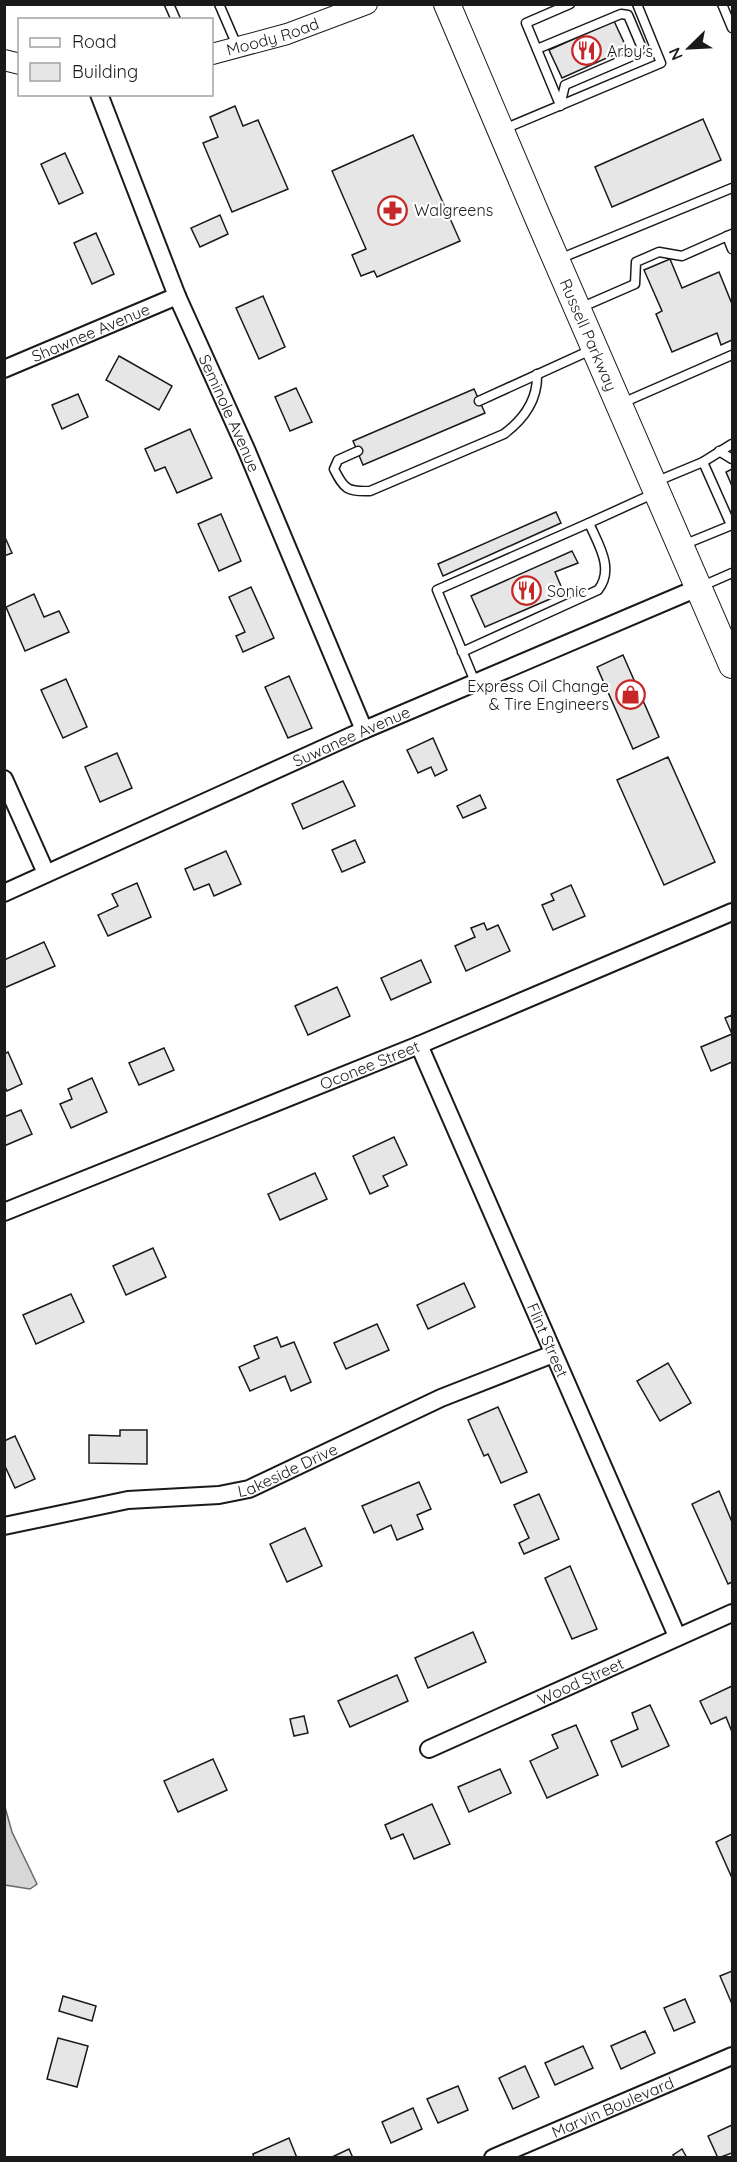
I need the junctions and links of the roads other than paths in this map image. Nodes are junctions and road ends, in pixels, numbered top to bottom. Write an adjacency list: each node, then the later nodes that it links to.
1 (169, 4): 8 (lane)
2 (219, 4): 10 (lane)
3 (367, 4): 10 (street, Moody Road)
4 (447, 4): 15 (main road, Russell Parkway)
5 (570, 4): 11 (lane)
6 (638, 4): 14 (lane)
7 (722, 4): 9 (lane)
8 (175, 18)
9 (732, 28)
10 (238, 49): 12 (street, Moody Road)
11 (537, 49): 14 (lane); 14 (lane)
12 (213, 54)
13 (100, 96): 20 (street, Seminole Avenue)
14 (560, 106): 15 (lane)
15 (501, 131): 19 (main road, Russell Parkway)
16 (732, 188): 19 (lane)
17 (730, 235): 18 (lane); 21 (lane)
18 (732, 249)
19 (556, 260): 21 (main road, Russell Parkway)
20 (177, 296): 24 (street, Shawnee Avenue); 42 (street, Seminole Avenue)
21 (578, 309): 22 (main road, Russell Parkway)
22 (595, 348): 25 (lane); 27 (main road, Russell Parkway)
23 (732, 355): 27 (lane)
24 (4, 369)
25 (537, 374): 26 (lane); 29 (lane)
26 (479, 401)
27 (620, 405): 33 (main road, Russell Parkway)
28 (732, 444): 30 (lane)
29 (357, 451)
30 (719, 451): 31 (lane); 32 (lane)
31 (732, 459)
32 (703, 462): 33 (lane); 35 (lane)
33 (656, 487): 34 (lane); 36 (main road, Russell Parkway)
34 (589, 523): 39 (lane); 39 (lane)
35 (732, 525): 36 (lane)
36 (681, 545): 38 (main road, Russell Parkway)
37 (732, 573): 38 (lane)
38 (700, 587): 40 (main road, Russell Parkway); 41 (street, Suwanee Avenue)
39 (462, 652): 41 (lane)
40 (732, 665)
41 (475, 682): 42 (street, Suwanee Avenue)
42 (364, 730): 44 (street, Suwanee Avenue)
43 (4, 779): 44 (street)
44 (46, 873): 45 (street, Suwanee Avenue)
45 (4, 893)
46 (732, 912): 47 (street, Oconee Street)
47 (419, 1045): 48 (street, Oconee Street); 49 (street, Flint Street)
48 (4, 1212)
49 (553, 1354): 50 (street, Lakeside Drive); 52 (street, Flint Street)
50 (4, 1526)
51 (732, 1613): 52 (street, Wood Street)
52 (677, 1636): 53 (street, Wood Street)
53 (429, 1749)
54 (732, 2056): 55 (street, Marvin Boulevard)
55 (493, 2157)

